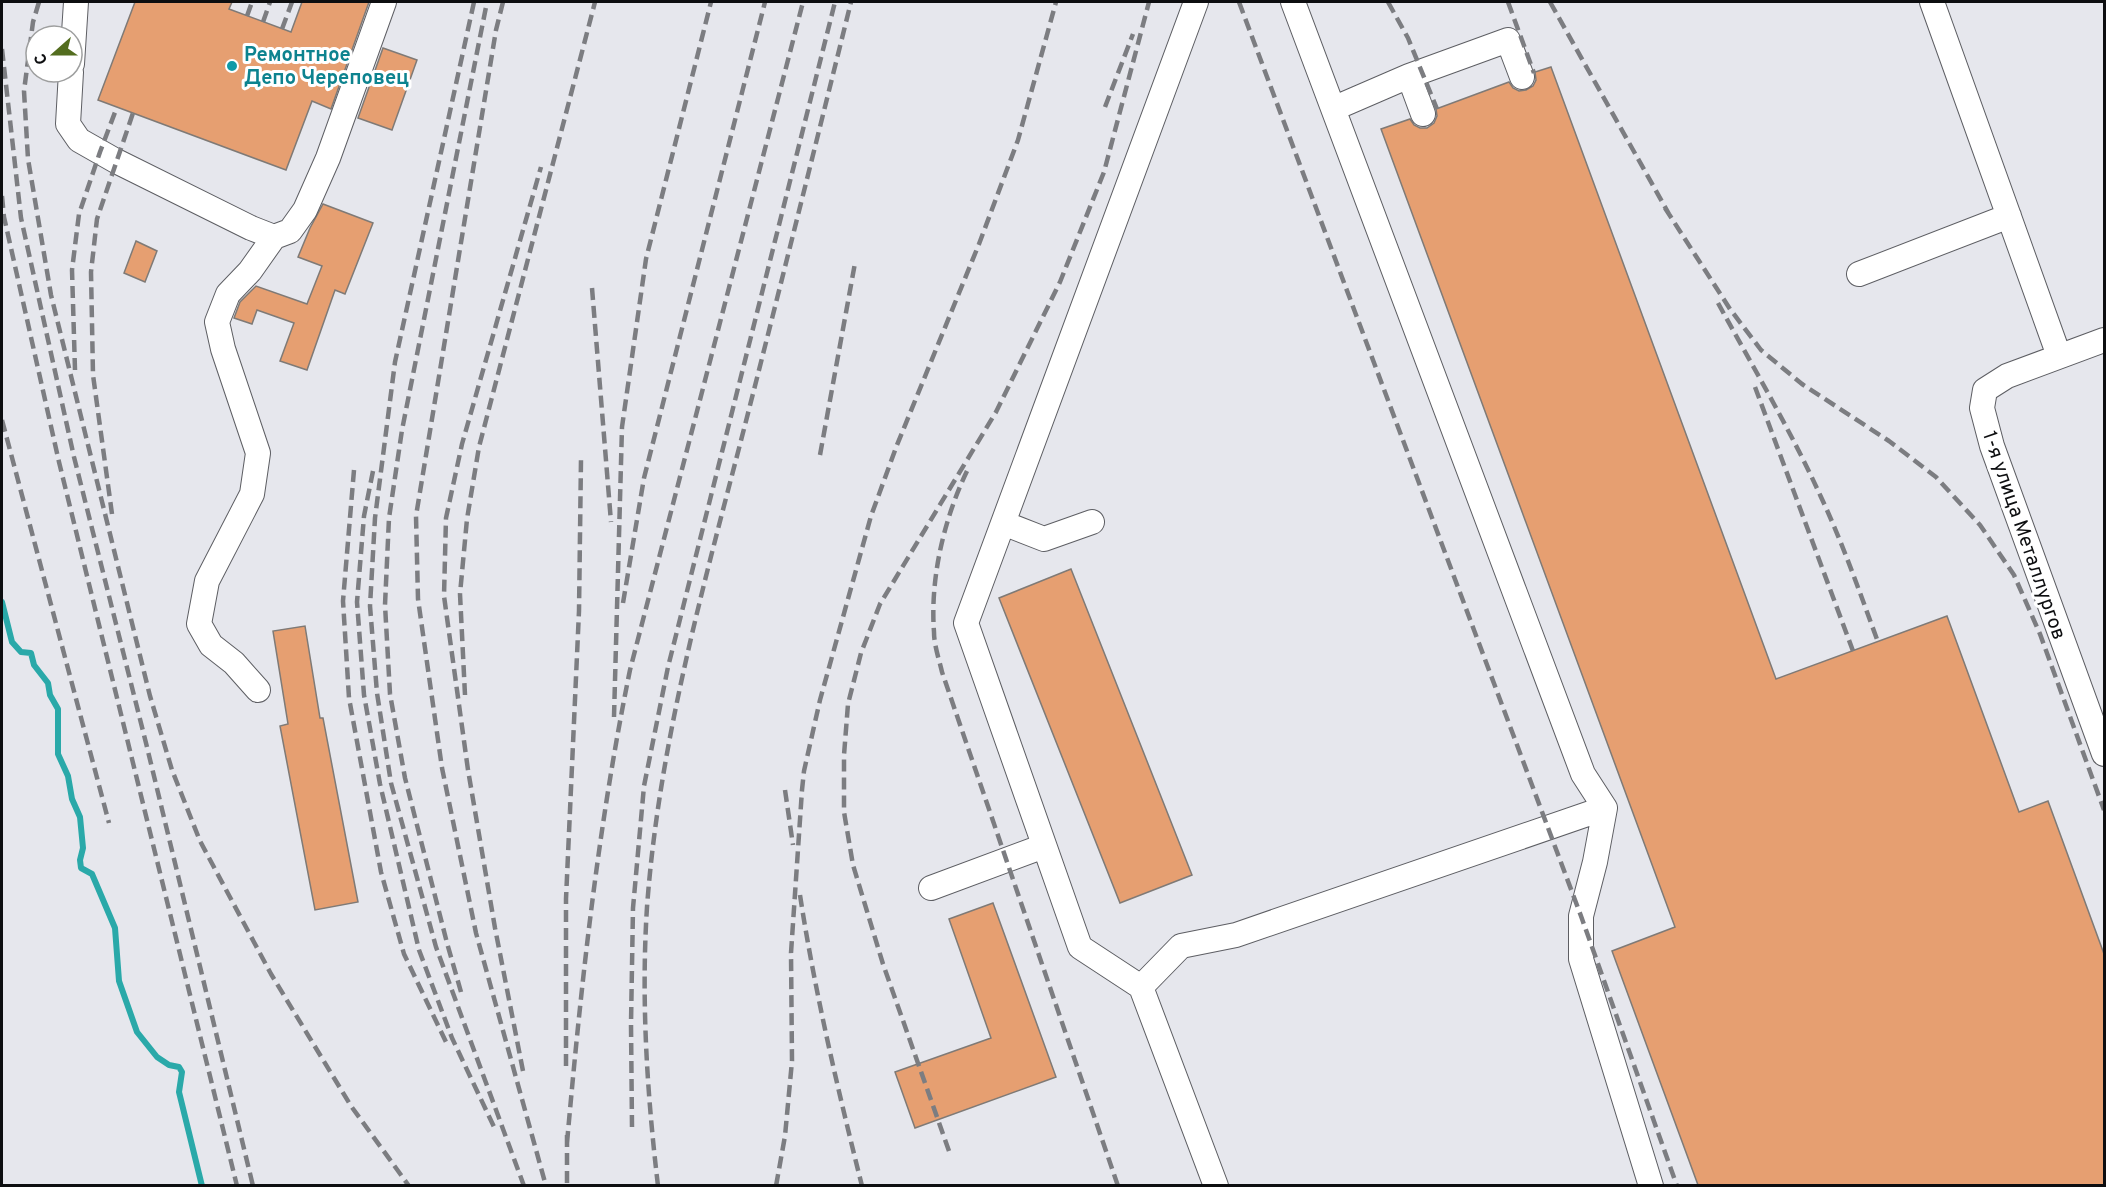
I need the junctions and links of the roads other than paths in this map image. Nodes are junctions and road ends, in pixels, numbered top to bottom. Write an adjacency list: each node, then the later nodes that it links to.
1 (76, 2): 6 (street)
2 (384, 2): 13 (street)
3 (1196, 2): 18 (street)
4 (1293, 2): 10 (street)
5 (1932, 2): 12 (street)
6 (75, 24)
7 (1409, 76): 8 (street); 10 (street); 11 (street)
8 (1522, 77)
9 (71, 84): 13 (street)
10 (1335, 108): 21 (street)
11 (1423, 114)
12 (2009, 216): 14 (street); 16 (street)
13 (274, 237): 19 (street)
14 (1859, 274)
15 (2104, 340): 16 (street)
16 (2059, 356): 20 (street, 1-я улица Металлургов)
17 (1092, 522): 18 (street)
18 (1003, 523): 22 (street)
19 (258, 690)
20 (2104, 754)
21 (1605, 808): 24 (street); 26 (street)
22 (1044, 846): 23 (street); 24 (street)
23 (931, 888)
24 (1141, 987): 25 (street)
25 (1216, 1185)
26 (1651, 1185)

